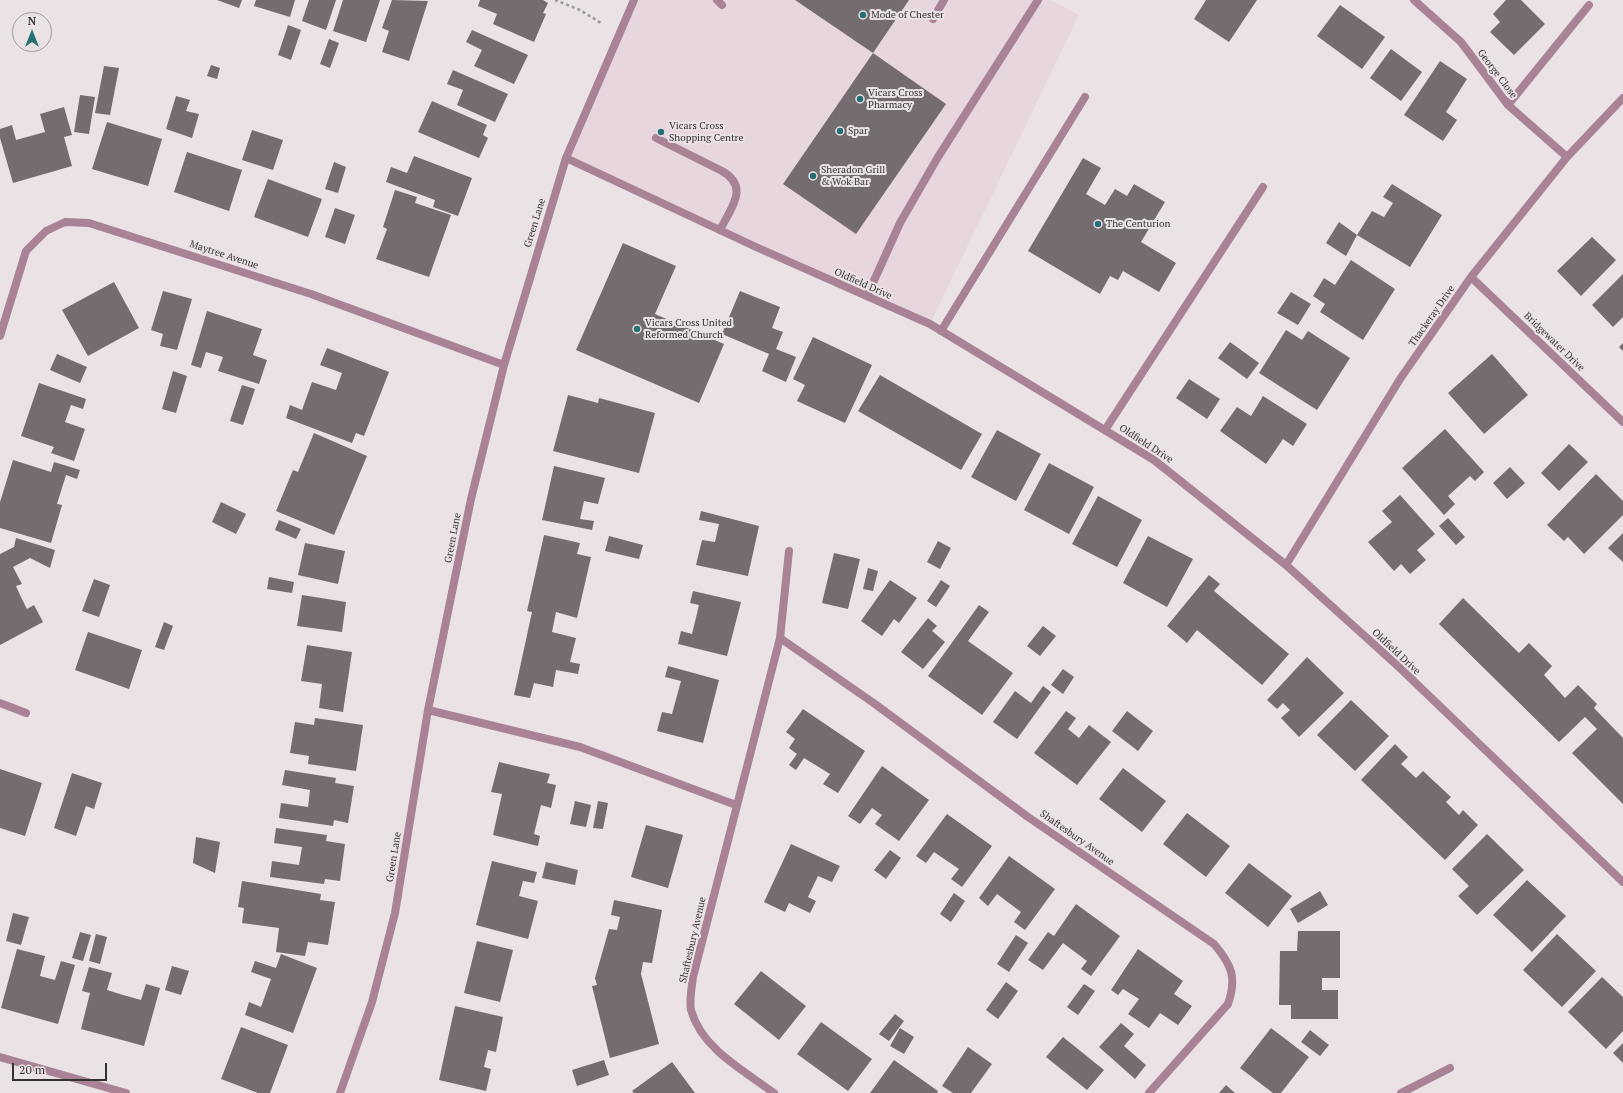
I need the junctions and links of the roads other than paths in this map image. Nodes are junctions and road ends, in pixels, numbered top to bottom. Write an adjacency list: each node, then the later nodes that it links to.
1 (634, 0): 12 (street, Green Lane)
2 (944, 0): 6 (street)
3 (1038, 0): 16 (street)
4 (1414, 0): 9 (street, George Close)
5 (1589, 5): 9 (street)
6 (932, 20)
7 (1085, 97): 17 (street)
8 (1623, 98): 11 (street, Thackeray Drive)
9 (1508, 105): 11 (street, George Close)
10 (656, 138): 14 (street)
11 (1567, 157): 15 (street, Thackeray Drive)
12 (566, 158): 14 (street, Oldfield Drive); 19 (street, Green Lane)
13 (1264, 187): 21 (street)
14 (720, 230): 16 (street, Oldfield Drive)
15 (1471, 277): 20 (street, Bridgewater Drive); 23 (street, Thackeray Drive)
16 (867, 296): 17 (street, Oldfield Drive)
17 (941, 331): 21 (street, Oldfield Drive)
18 (0, 336): 19 (street, Maytree Avenue)
19 (504, 365): 26 (street, Green Lane)
20 (1623, 422)
21 (1105, 430): 23 (street, Oldfield Drive)
22 (789, 551): 24 (street, Shaftesbury Avenue)
23 (1286, 565): 29 (street, Oldfield Drive)
24 (780, 638): 28 (street, Shaftesbury Avenue); 35 (street, Shaftesbury Avenue)
25 (0, 702): 27 (street)
26 (428, 710): 28 (street); 33 (street, Green Lane)
27 (26, 714)
28 (736, 805): 34 (street, Shaftesbury Avenue)
29 (1623, 882)
30 (0, 1057): 32 (street)
31 (1450, 1068): 36 (street)
32 (126, 1093)
33 (340, 1093)
34 (774, 1093)
35 (1149, 1093)
36 (1401, 1093)

